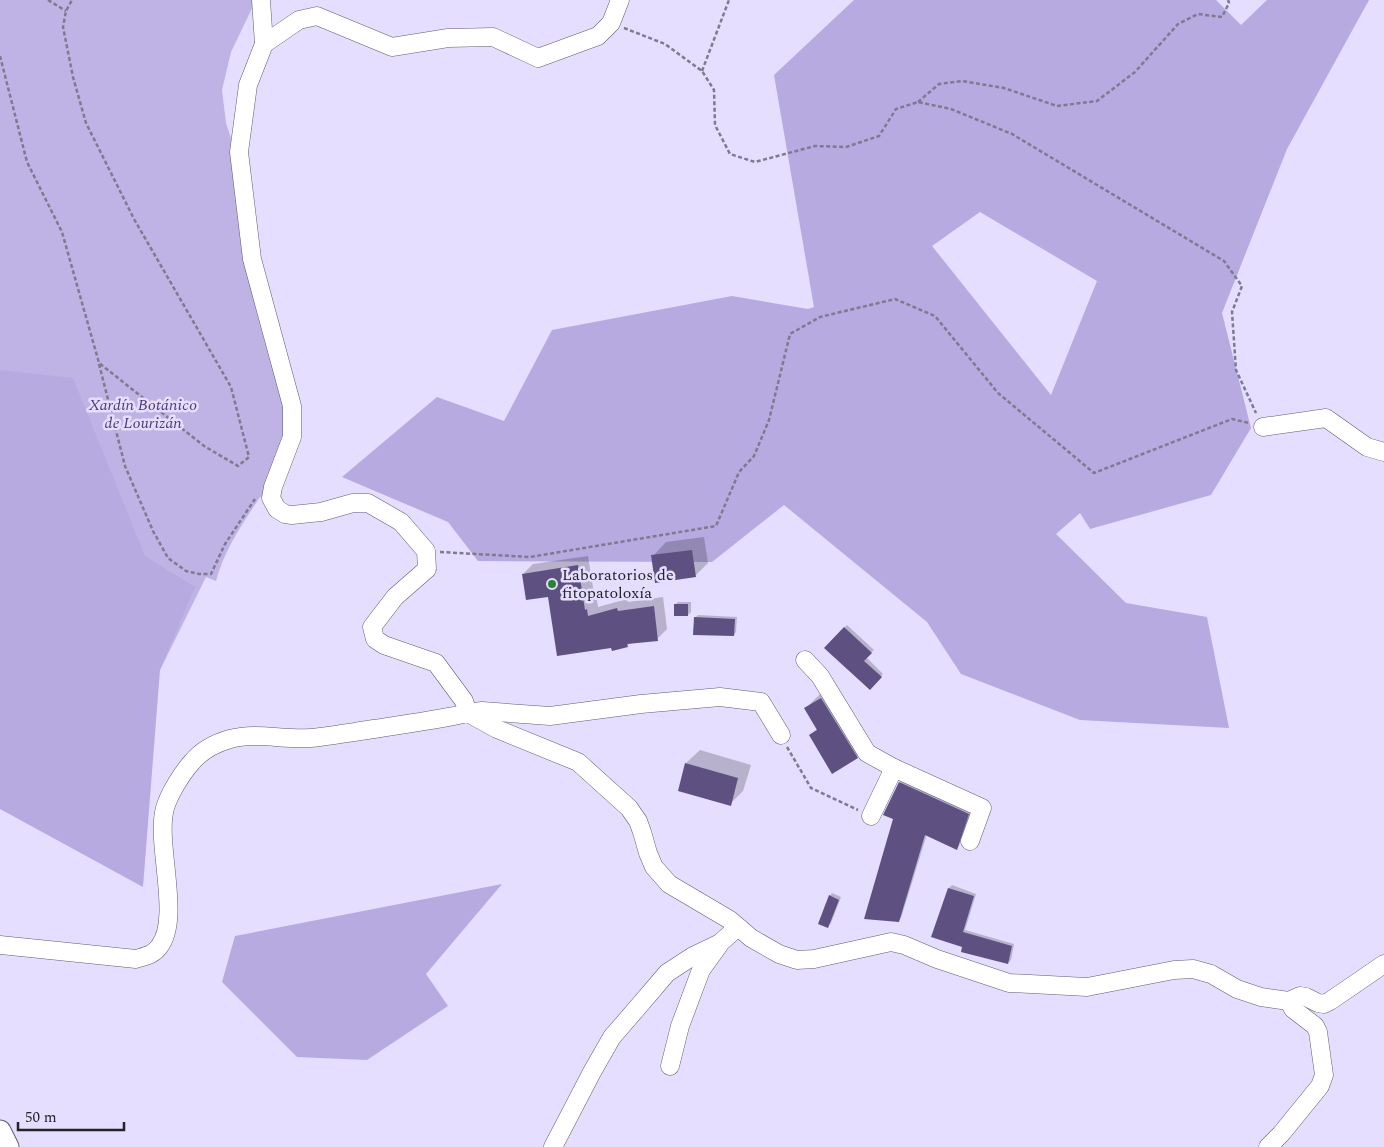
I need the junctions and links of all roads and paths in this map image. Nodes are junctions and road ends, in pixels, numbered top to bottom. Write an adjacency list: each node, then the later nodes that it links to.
1 (48, 0): 7 (path)
2 (72, 0): 7 (path)
3 (261, 0): 9 (street)
4 (620, 0): 8 (street)
5 (729, 0): 11 (path)
6 (1228, 0): 12 (path)
7 (66, 11): 13 (path)
8 (611, 23): 9 (street); 11 (path)
9 (264, 44): 16 (street)
10 (0, 56): 13 (path)
11 (702, 71): 12 (path)
12 (918, 102): 14 (path)
13 (99, 363): 16 (path)
14 (1263, 426): 15 (street); 17 (path)
15 (1384, 452)
16 (277, 477): 17 (street)
17 (426, 551): 19 (street)
18 (805, 660): 21 (street)
19 (468, 713): 20 (street); 24 (street); 26 (street)
20 (781, 735): 22 (path)
21 (894, 768): 22 (street); 23 (street)
22 (871, 816)
23 (970, 841)
24 (738, 927): 25 (street); 28 (street)
25 (720, 944): 29 (street); 32 (street)
26 (0, 945)
27 (1384, 964): 28 (street)
28 (1289, 1001): 33 (street)
29 (670, 1066)
30 (0, 1131): 31 (main road)
31 (8, 1147)
32 (553, 1147)
33 (1268, 1147)

